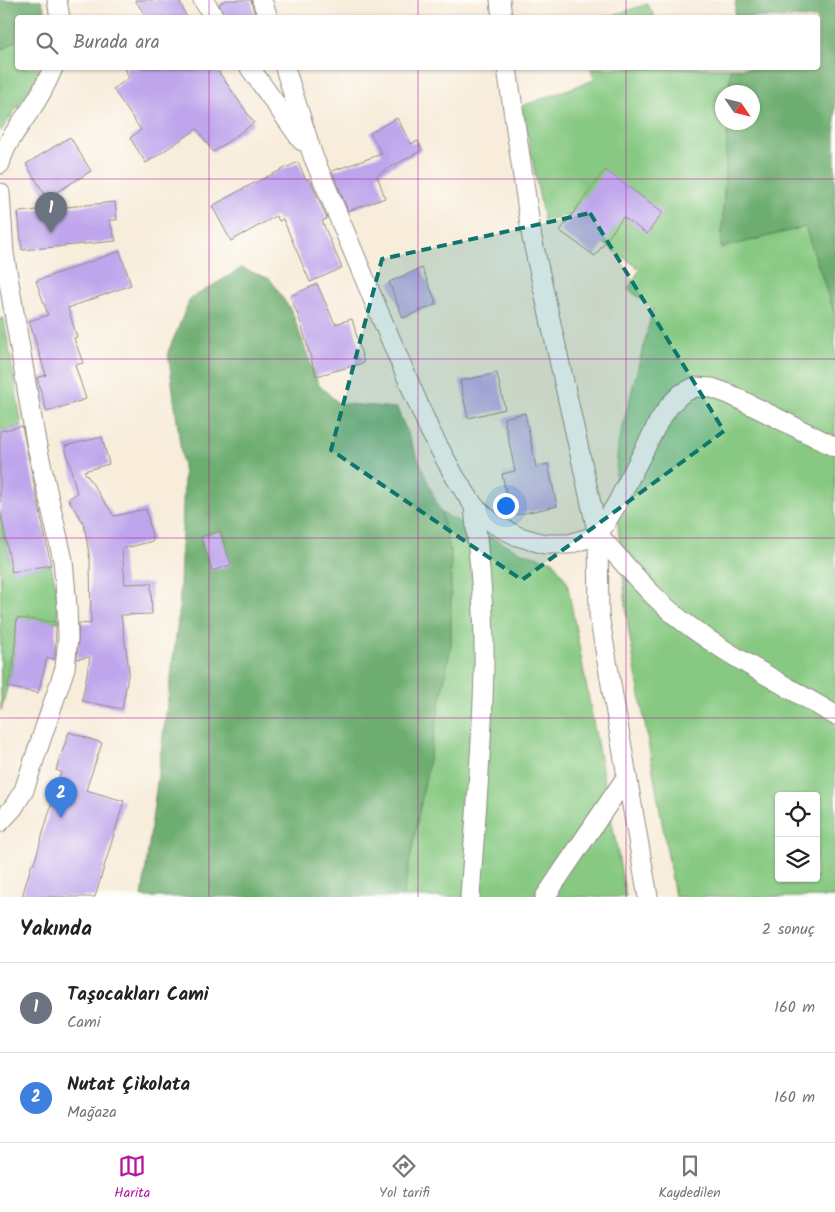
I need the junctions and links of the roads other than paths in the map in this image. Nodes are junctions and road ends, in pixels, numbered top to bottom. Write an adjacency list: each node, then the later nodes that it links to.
1 (57, 0): 5 (street)
2 (203, 0): 6 (street)
3 (262, 0): 7 (street)
4 (500, 0): 8 (street)
5 (60, 15)
6 (213, 15)
7 (267, 15)
8 (502, 15)
9 (52, 70): 14 (street)
10 (251, 70): 13 (street)
11 (286, 70): 13 (street)
12 (507, 70): 18 (street)
13 (313, 156): 17 (street)
14 (0, 164)
15 (0, 193): 21 (street)
16 (835, 447): 18 (street)
17 (474, 506): 18 (street); 22 (street)
18 (598, 535): 19 (street); 20 (street)
19 (835, 715)
20 (627, 776): 23 (street); 24 (street)
21 (0, 822)
22 (470, 897)
23 (545, 897)
24 (648, 897)

